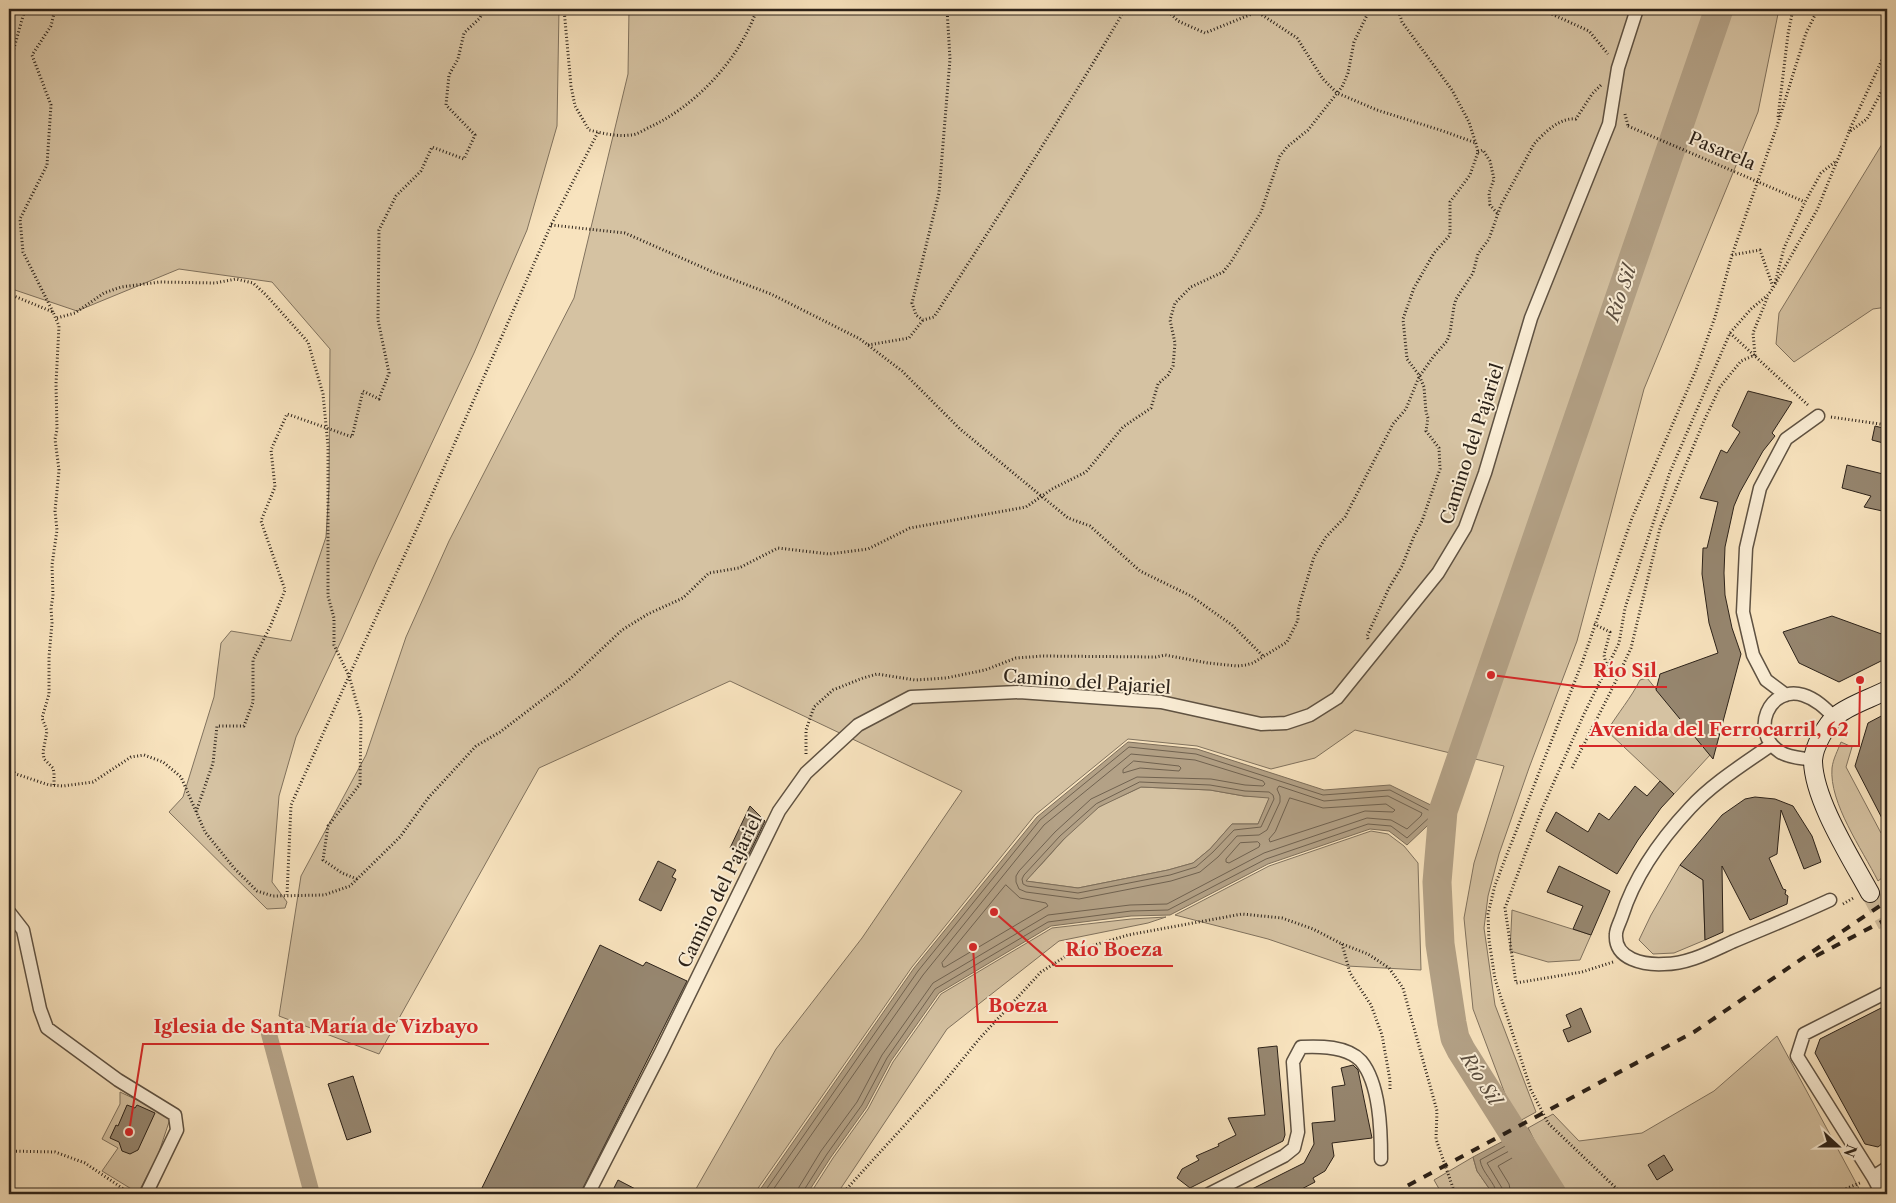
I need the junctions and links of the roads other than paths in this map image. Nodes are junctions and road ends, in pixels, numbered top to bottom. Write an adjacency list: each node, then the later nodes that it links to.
1 (1637, 9): 16 (street, Camino del Pajariel)
2 (1818, 416): 4 (street)
3 (1887, 690): 5 (street)
4 (1786, 695): 5 (street); 6 (street)
5 (1834, 717): 7 (street)
6 (1771, 745): 7 (street); 9 (street)
7 (1813, 760): 8 (street)
8 (1870, 894)
9 (1830, 900)
10 (9, 912): 15 (street)
11 (1887, 992): 14 (street)
12 (1382, 1160): 17 (street)
13 (1887, 1168): 14 (street)
14 (1874, 1177): 18 (street)
15 (149, 1194)
16 (588, 1194)
17 (1209, 1194)
18 (1882, 1194)

